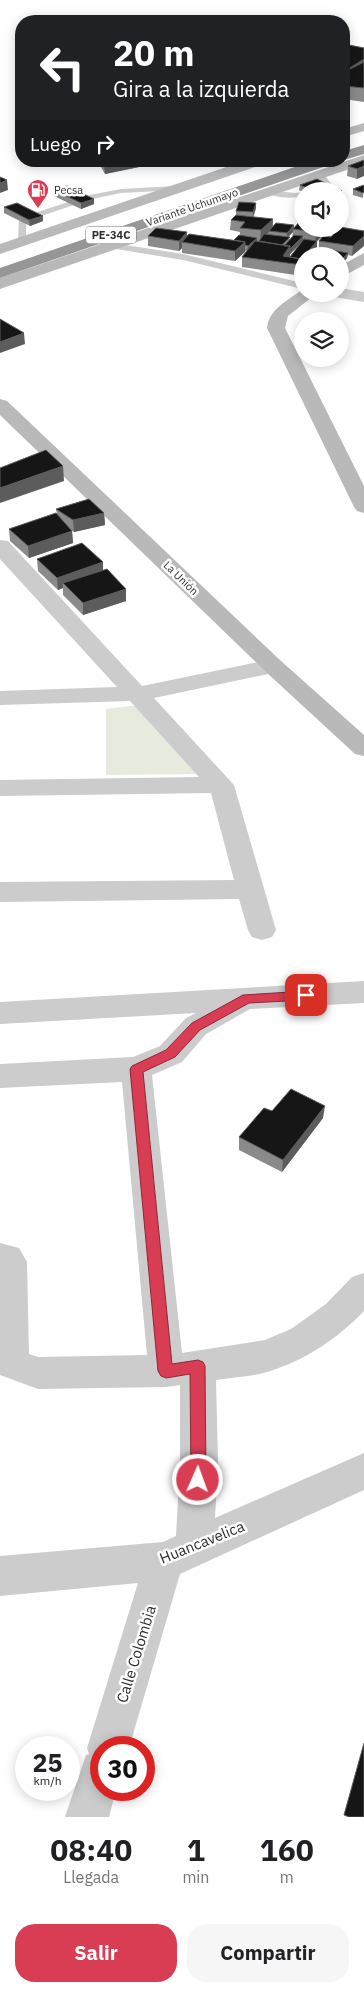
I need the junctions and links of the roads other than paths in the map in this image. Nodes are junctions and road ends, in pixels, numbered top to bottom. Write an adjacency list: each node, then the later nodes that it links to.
1 (364, 127): 2 (main road)
2 (350, 131)
3 (364, 139): 4 (highway)
4 (350, 144)
5 (364, 149): 6 (highway)
6 (350, 154)
7 (364, 159): 8 (main road)
8 (350, 162)
9 (241, 167): 16 (main road)
10 (279, 167): 18 (highway, Variante Uchumayo / PE-34C)
11 (323, 168): 12 (lane); 13 (main road); 20 (highway, Variante Uchumayo / PE-34C)
12 (327, 182)
13 (269, 192): 14 (lane); 15 (main road)
14 (294, 196)
15 (113, 246): 21 (main road); 22 (lane)
16 (0, 249)
17 (364, 258): 19 (main road)
18 (0, 262)
19 (349, 267)
20 (0, 273)
21 (0, 284)
22 (294, 284)
23 (349, 294): 24 (street)
24 (364, 297)
25 (297, 302): 28 (main road)
26 (0, 405): 27 (main road, La Unión)
27 (100, 500): 29 (street); 31 (main road, La Unión)
28 (364, 507)
29 (78, 508)
30 (3, 539): 32 (street)
31 (273, 666): 32 (street); 34 (main road, La Unión)
32 (137, 694): 33 (street); 35 (street)
33 (0, 698)
34 (364, 748)
35 (222, 785): 36 (street); 37 (street)
36 (0, 788)
37 (251, 888): 38 (street); 39 (street)
38 (0, 892)
39 (262, 930)
40 (364, 992): 41 (street)
41 (247, 999): 42 (street); 43 (street)
42 (0, 1013)
43 (136, 1069): 44 (street); 48 (street, Calle Colombia)
44 (0, 1076)
45 (0, 1257): 47 (street)
46 (364, 1288): 48 (street)
47 (6, 1361): 48 (street)
48 (182, 1369): 50 (street, Calle Colombia)
49 (364, 1471): 50 (street, Huancavelica)
50 (179, 1554): 51 (street, Huancavelica); 52 (street, Calle Colombia)
51 (0, 1576)
52 (112, 1736)
53 (92, 1801): 54 (street)
54 (87, 1817)

